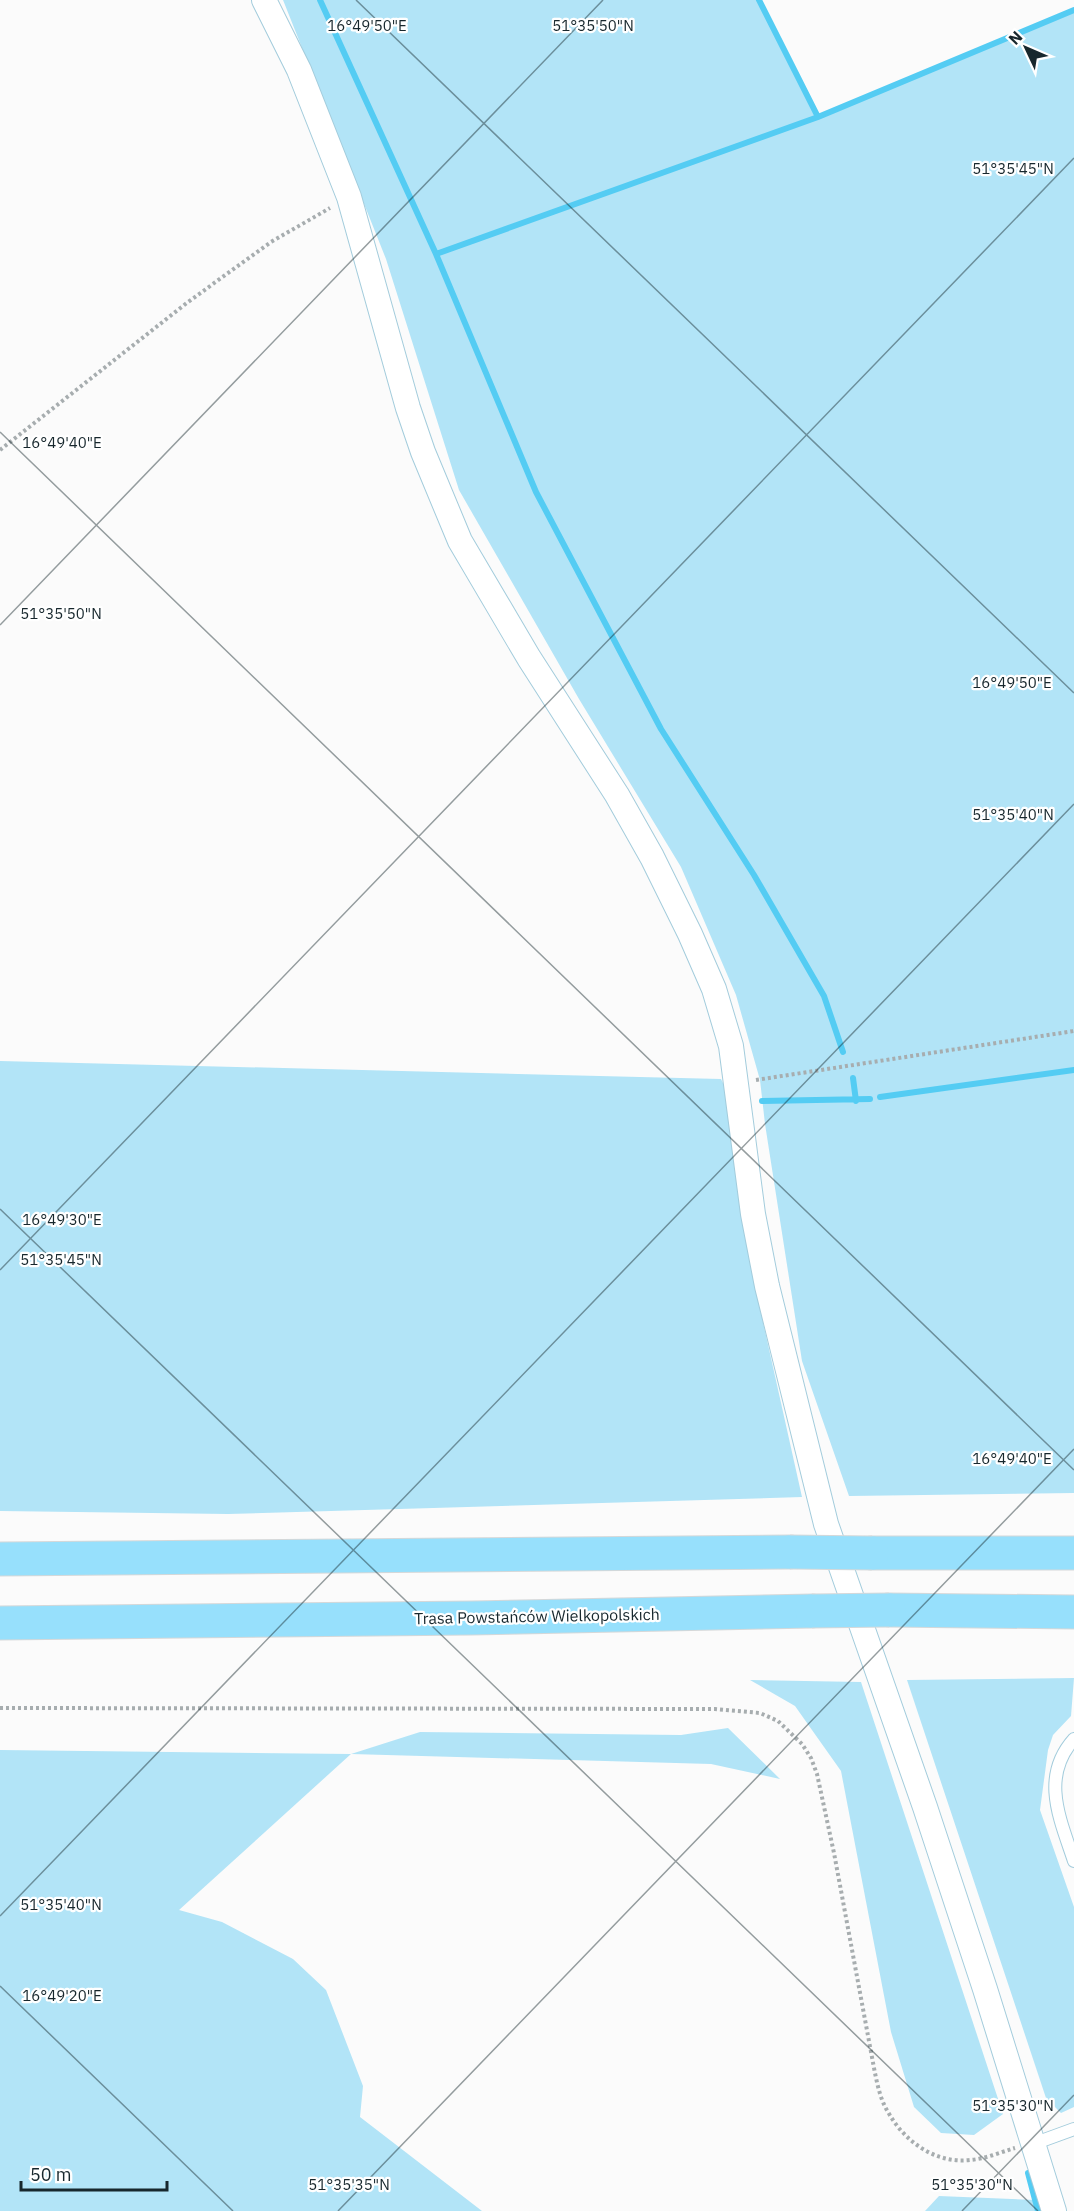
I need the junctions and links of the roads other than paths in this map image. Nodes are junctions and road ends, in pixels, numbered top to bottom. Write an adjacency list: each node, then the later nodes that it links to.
1 (264, 0): 9 (street)
2 (1074, 1553): 3 (highway, bridge)
3 (0, 1559)
4 (1074, 1612): 5 (highway, Trasa Powstańców Wielkopolskich, bridge)
5 (0, 1623)
6 (1074, 1738): 7 (lane)
7 (1074, 1861)
8 (1074, 2128): 9 (lane)
9 (1033, 2144): 10 (street)
10 (1054, 2211)

